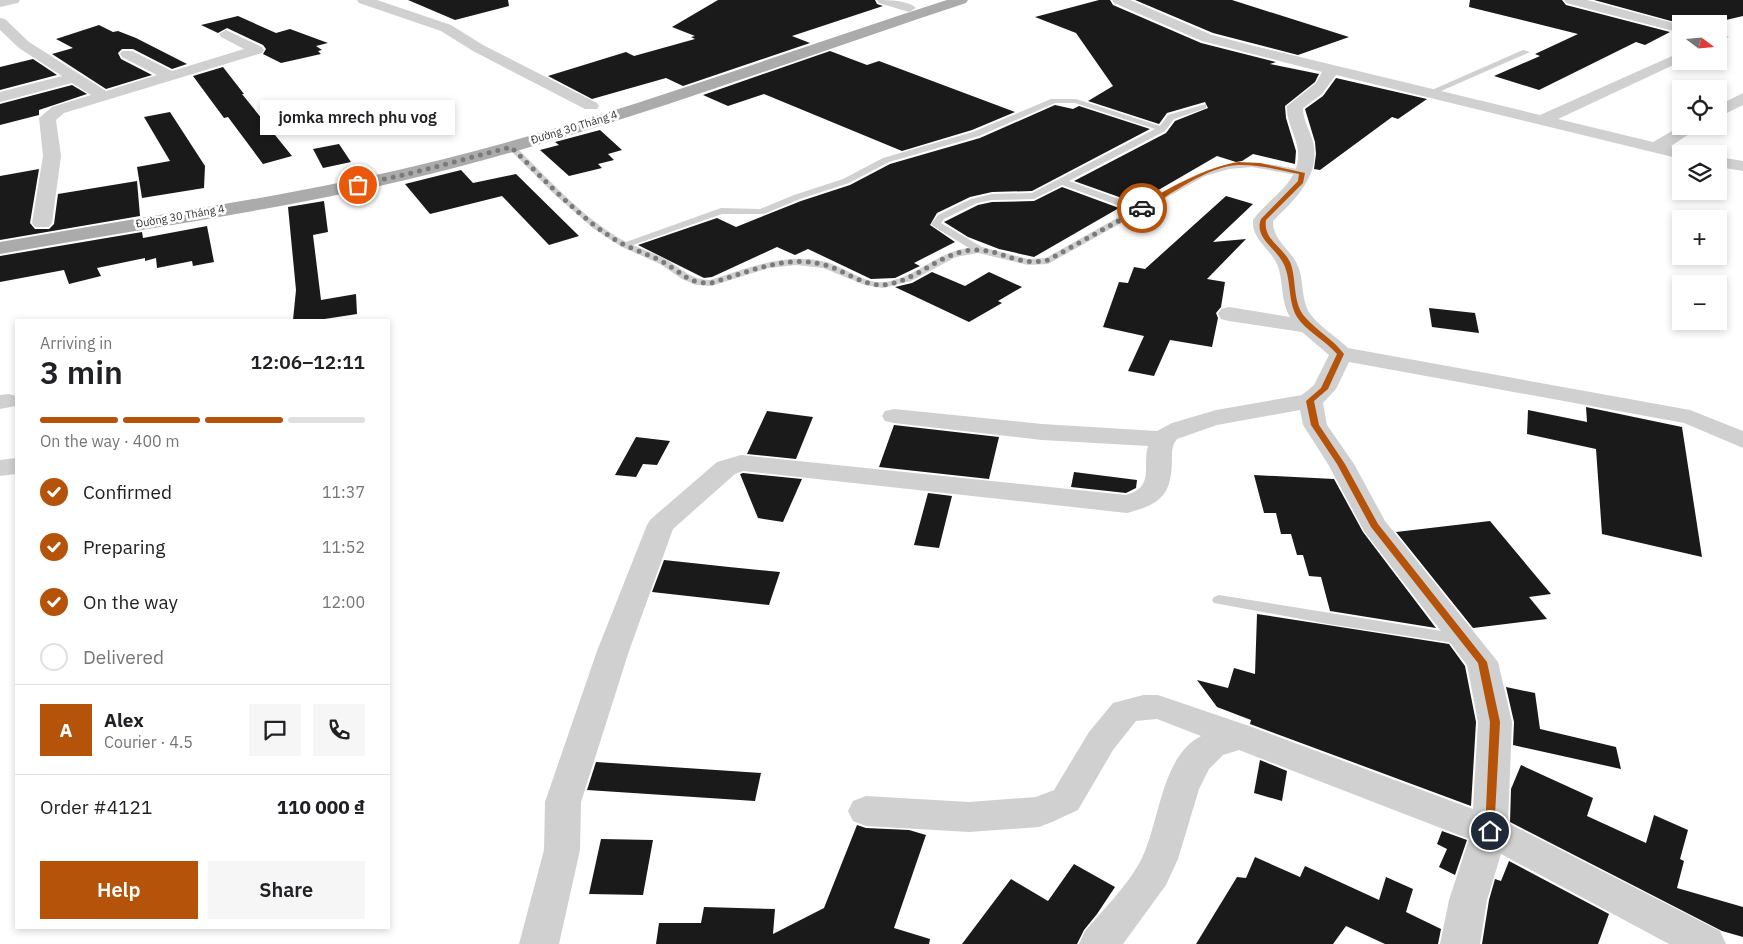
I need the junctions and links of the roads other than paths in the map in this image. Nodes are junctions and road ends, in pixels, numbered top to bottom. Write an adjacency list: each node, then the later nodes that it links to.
1 (13, 0): 8 (street)
2 (364, 0): 27 (street)
3 (884, 0): 9 (street)
4 (936, 0): 9 (main road, Đường 30 Tháng 4)
5 (961, 0): 21 (main road, Đường 30 Tháng 4)
6 (1119, 0): 19 (street)
7 (1572, 0): 11 (street)
8 (0, 3)
9 (909, 8): 18 (main road, Đường 30 Tháng 4)
10 (0, 22): 13 (street)
11 (1672, 27)
12 (226, 34): 20 (street)
13 (26, 46): 14 (street); 22 (street)
14 (9, 49)
15 (1526, 52): 23 (lane)
16 (127, 54): 20 (street)
17 (1672, 60): 30 (street)
18 (715, 68): 21 (main road); 27 (main road, Đường 30 Tháng 4)
19 (1330, 70): 23 (street); 38 (street)
20 (170, 76): 24 (street)
21 (732, 77): 33 (main road, Đường 30 Tháng 4)
22 (74, 78): 24 (street); 25 (street)
23 (1429, 93): 30 (street)
24 (103, 96): 42 (street)
25 (0, 97)
26 (1743, 98): 29 (street)
27 (591, 106): 40 (main road, Đường 30 Tháng 4)
28 (1203, 106): 31 (lane)
29 (1727, 107)
30 (1540, 120): 34 (street)
31 (1162, 129): 39 (lane); 44 (lane)
32 (1677, 135): 34 (street)
33 (511, 147): 40 (main road, Đường 30 Tháng 4); 44 (lane)
34 (1655, 148): 35 (street)
35 (1672, 152)
36 (1727, 163): 37 (street)
37 (1743, 166)
38 (1302, 173): 41 (lane); 48 (street)
39 (1063, 182): 41 (lane); 46 (lane)
40 (253, 196): 42 (main road, Đường 30 Tháng 4); 45 (main road, Đường 30 Tháng 4)
41 (1139, 210): 46 (lane)
42 (42, 223): 43 (main road, Đường 30 Tháng 4)
43 (0, 231)
44 (625, 244): 46 (lane)
45 (0, 248)
46 (980, 250)
47 (1229, 314): 48 (street)
48 (1311, 327): 49 (street)
49 (1340, 354): 50 (street); 53 (street)
50 (1310, 401): 52 (street); 57 (street)
51 (894, 416): 52 (street)
52 (1163, 439): 61 (street)
53 (1743, 440)
54 (15, 466): 55 (street)
55 (0, 468)
56 (1219, 600): 57 (lane)
57 (1463, 639): 60 (street)
58 (1240, 736): 59 (street); 60 (street); 62 (street)
59 (866, 811)
60 (1490, 831): 63 (street); 64 (street)
61 (539, 944)
62 (1099, 944)
63 (1460, 944)
64 (1706, 944)

